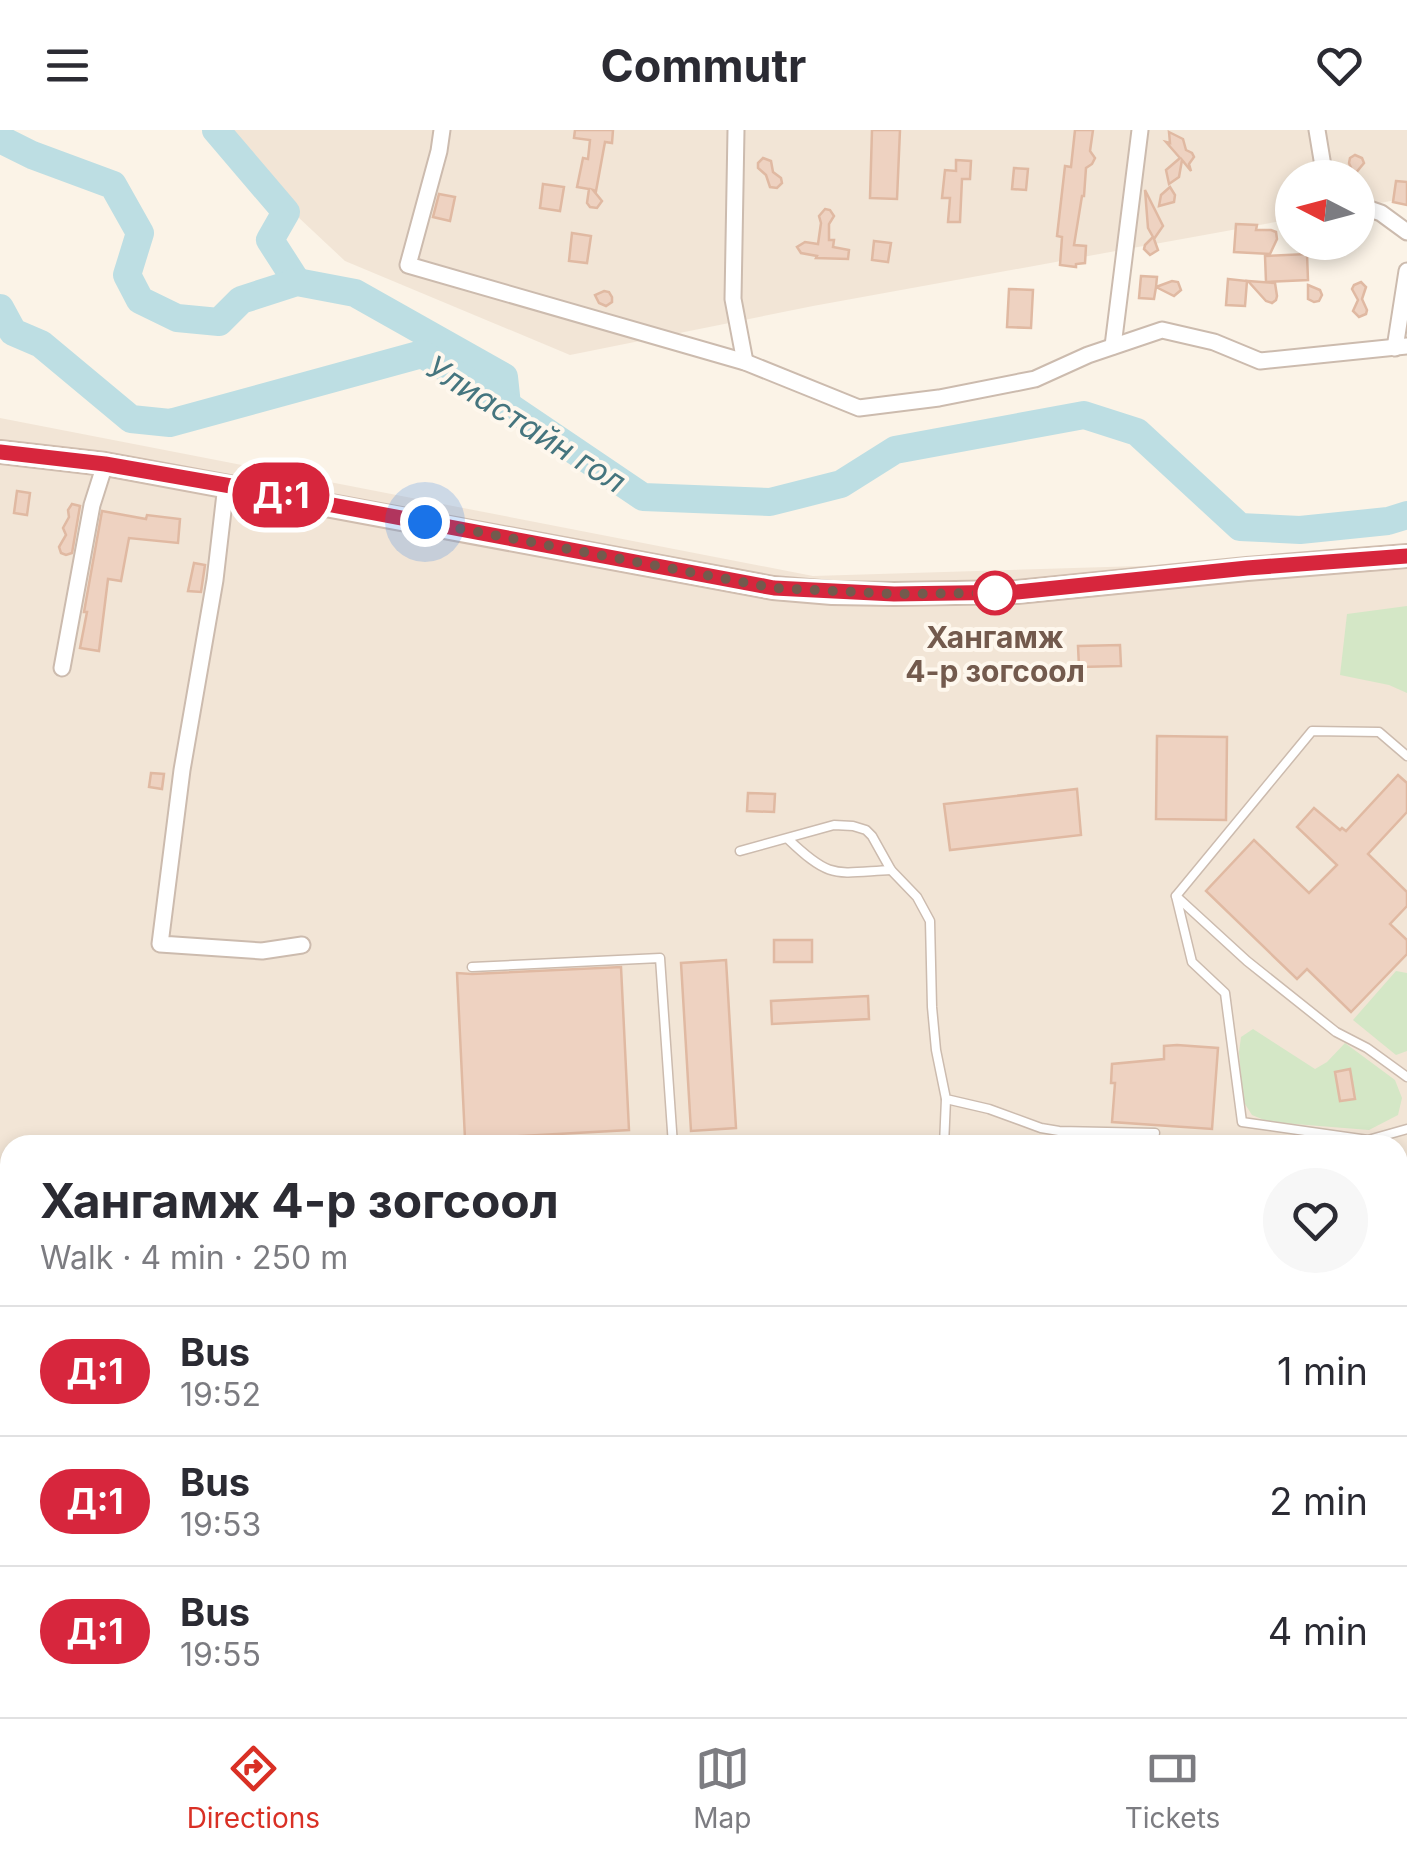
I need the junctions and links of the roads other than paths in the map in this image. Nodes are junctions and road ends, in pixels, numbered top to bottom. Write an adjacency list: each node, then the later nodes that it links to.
1 (442, 130): 11 (street)
2 (736, 130): 11 (street)
3 (1140, 130): 9 (street)
4 (1317, 130): 5 (street)
5 (1321, 160)
6 (1375, 211): 7 (street)
7 (1407, 232)
8 (1407, 271): 10 (street)
9 (1112, 346): 10 (street); 11 (street)
10 (1401, 347)
11 (745, 362)
12 (0, 452): 13 (main road)
13 (105, 464): 14 (main road); 16 (street)
14 (226, 485): 15 (main road); 22 (street)
15 (1407, 556)
16 (62, 668)
17 (1407, 756): 21 (lane)
18 (788, 839): 19 (lane); 20 (lane); 20 (lane)
19 (740, 851)
20 (891, 870): 25 (lane)
21 (1176, 896): 24 (lane); 29 (lane)
22 (302, 946)
23 (472, 967): 27 (lane)
24 (1407, 1077)
25 (946, 1099): 26 (lane); 28 (lane)
26 (1155, 1133)
27 (672, 1135)
28 (944, 1135)
29 (1333, 1135)

